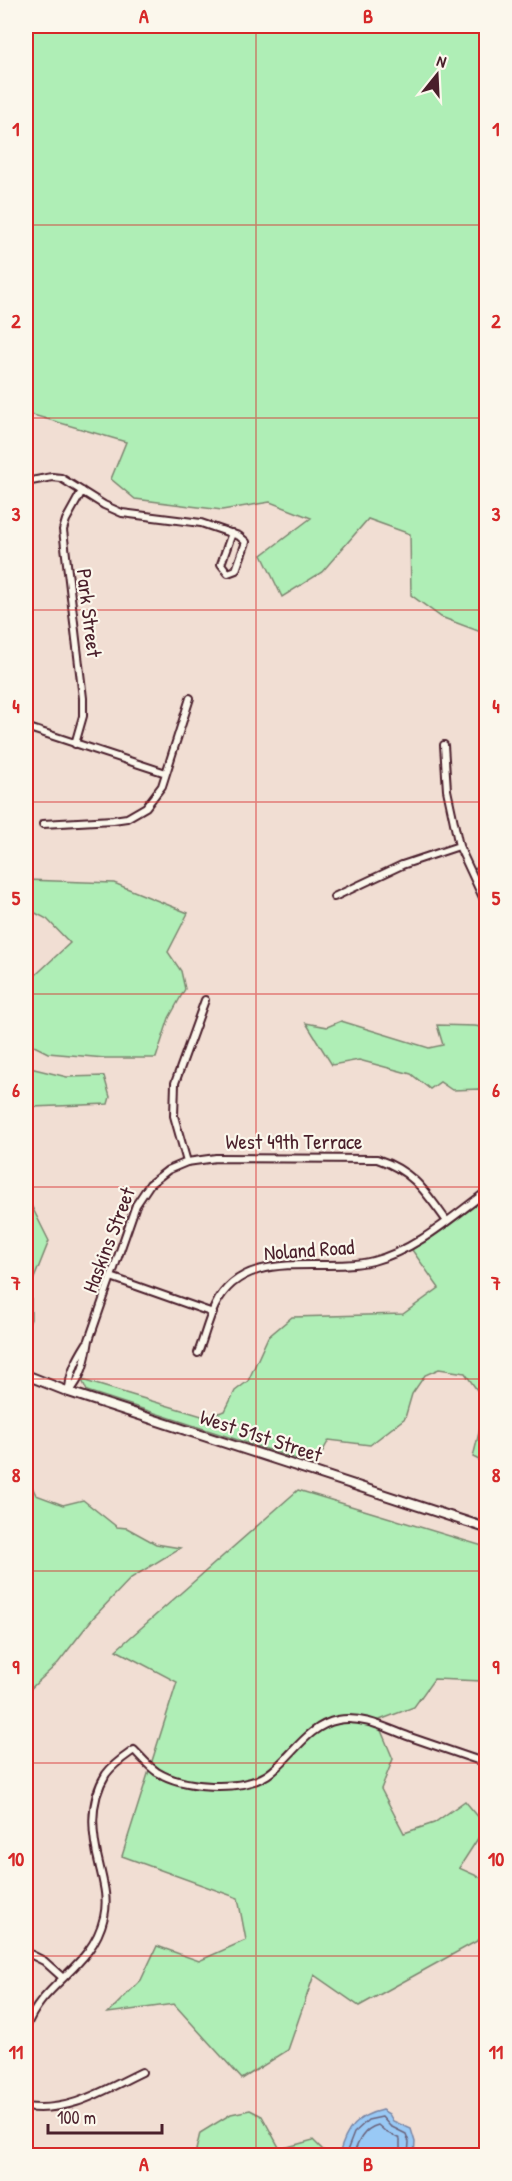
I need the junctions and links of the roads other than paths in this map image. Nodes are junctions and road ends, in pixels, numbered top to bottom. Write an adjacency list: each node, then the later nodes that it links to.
1 (26, 482): 2 (street)
2 (82, 491): 3 (street); 6 (street, Park Street)
3 (232, 533): 3 (street)
4 (190, 698): 8 (street)
5 (26, 727): 6 (street)
6 (75, 744): 8 (street)
7 (444, 745): 10 (street)
8 (166, 773): 9 (street)
9 (43, 824)
10 (459, 846): 11 (street); 12 (street)
11 (334, 897)
12 (486, 904)
13 (205, 1000): 14 (street)
14 (188, 1162): 16 (street, West 49th Terrace); 17 (street, Haskins Street)
15 (486, 1192): 16 (street, Noland Road)
16 (446, 1221): 18 (street, Noland Road)
17 (111, 1277): 18 (street); 21 (street, Haskins Street)
18 (213, 1313): 19 (street, Noland Road)
19 (198, 1353)
20 (26, 1376): 21 (street, West 51st Street)
21 (69, 1392): 22 (street, West 51st Street)
22 (486, 1528)
23 (486, 1763): 25 (street)
24 (26, 1952): 25 (street)
25 (63, 1978): 26 (street)
26 (26, 2028)
27 (142, 2072): 28 (street)
28 (26, 2107)

